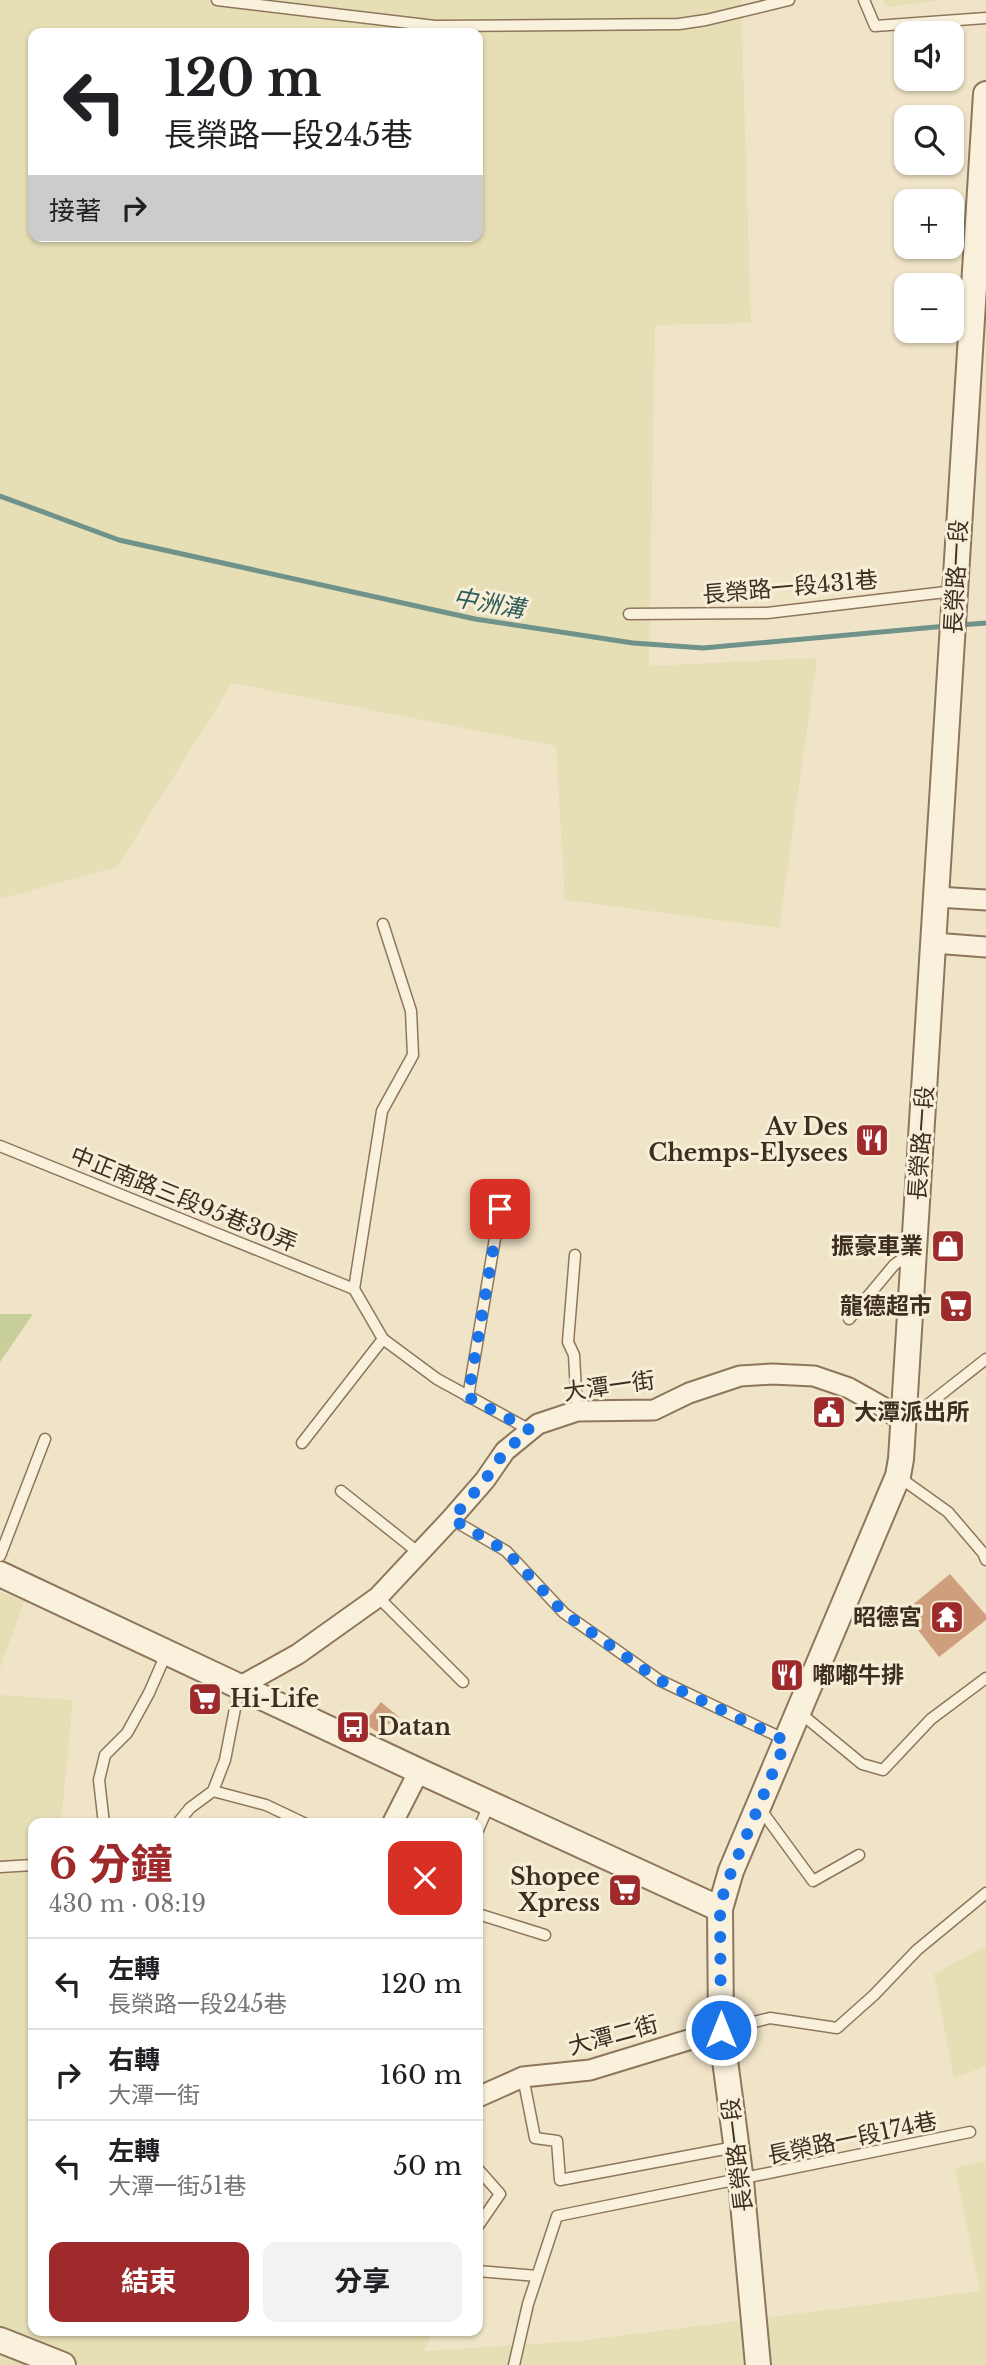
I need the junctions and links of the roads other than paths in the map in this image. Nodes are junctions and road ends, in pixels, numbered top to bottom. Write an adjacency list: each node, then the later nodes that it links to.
1 (217, 0): 2 (lane)
2 (789, 0)
3 (863, 0): 4 (lane)
4 (986, 18)
5 (986, 94): 6 (street, 長榮路一段)
6 (954, 590): 7 (lane, 長榮路一段431巷); 8 (street, 長榮路一段)
7 (629, 614)
8 (937, 897): 9 (street); 11 (street, 長榮路一段)
9 (986, 900)
10 (383, 924): 17 (lane)
11 (934, 943): 12 (street); 15 (street, 長榮路一段)
12 (986, 947)
13 (0, 1146): 17 (lane, 中正南路三段95巷30弄)
14 (500, 1209): 21 (lane)
15 (914, 1251): 18 (lane); 23 (street, 長榮路一段)
16 (575, 1255): 22 (lane)
17 (354, 1289): 19 (lane)
18 (849, 1319)
19 (383, 1339): 21 (lane); 26 (lane)
20 (986, 1359): 23 (lane)
21 (468, 1397): 24 (lane)
22 (577, 1411): 23 (street, 大潭一街); 24 (street, 大潭一街)
23 (904, 1422): 27 (street, 長榮路一段)
24 (530, 1430): 29 (street, 大潭一街)
25 (45, 1439): 31 (lane)
26 (302, 1443)
27 (898, 1476): 32 (lane); 39 (street, 長榮路一段)
28 (341, 1491): 30 (lane)
29 (452, 1519): 30 (street, 大潭一街); 40 (lane)
30 (419, 1553): 34 (street, 大潭一街)
31 (0, 1556)
32 (986, 1560)
33 (0, 1574): 35 (street)
34 (378, 1597): 37 (lane); 38 (street, 大潭一街)
35 (167, 1653): 38 (street); 45 (lane)
36 (986, 1678): 39 (lane)
37 (463, 1682)
38 (239, 1687): 41 (street); 42 (lane)
39 (799, 1712): 40 (street, 長榮路一段)
40 (786, 1741): 44 (street, 長榮路一段)
41 (419, 1771): 43 (street); 48 (street)
42 (213, 1791): 46 (lane); 47 (lane)
43 (490, 1803): 49 (lane); 54 (street)
44 (758, 1807): 50 (lane); 54 (street, 長榮路一段)
45 (103, 1818)
46 (182, 1818)
47 (293, 1818)
48 (395, 1818)
49 (483, 1819)
50 (859, 1855)
51 (28, 1865): 52 (lane)
52 (0, 1867)
53 (986, 1893): 57 (lane)
54 (720, 1909): 57 (street, 長榮路一段)
55 (483, 1916): 56 (lane)
56 (545, 1935)
57 (721, 2030): 58 (street, 大潭二街); 61 (street, 長榮路一段)
58 (523, 2077): 59 (street, 大潭二街); 61 (lane)
59 (483, 2095)
60 (970, 2132): 63 (lane, 長榮路一段174巷)
61 (736, 2147): 63 (street, 長榮路一段)
62 (483, 2175): 64 (lane)
63 (741, 2181): 66 (lane, 長榮路一段174巷); 70 (street, 長榮路一段)
64 (483, 2219)
65 (483, 2271): 66 (lane)
66 (537, 2276): 69 (lane)
67 (0, 2340): 68 (street)
68 (63, 2365)
69 (514, 2365)
70 (758, 2365)

